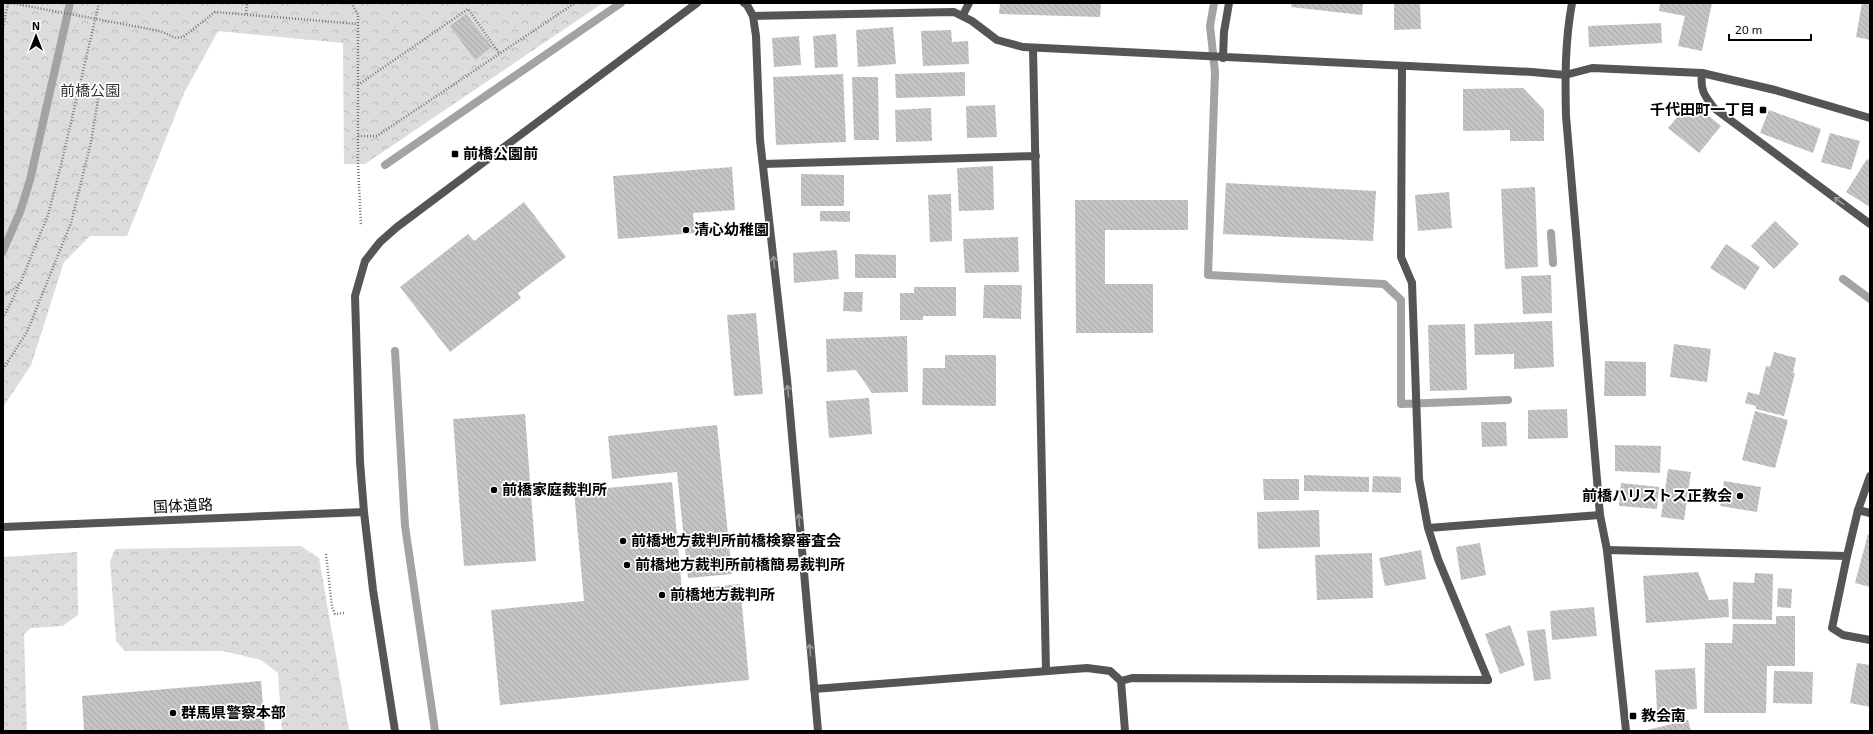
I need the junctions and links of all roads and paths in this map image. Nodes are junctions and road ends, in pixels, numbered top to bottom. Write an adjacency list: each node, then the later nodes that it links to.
1 (8, 3): 17 (path)
2 (11, 3): 15 (path)
3 (99, 3): 15 (path)
4 (247, 3): 12 (path)
5 (351, 3): 16 (path)
6 (575, 3): 19 (path)
7 (697, 3): 38 (street)
8 (744, 3): 14 (street)
9 (969, 3): 13 (street)
10 (1229, 3): 20 (street)
11 (1572, 3): 23 (street)
12 (246, 15): 15 (path); 16 (path)
13 (963, 15): 14 (street); 18 (street)
14 (753, 16): 29 (street)
15 (95, 19): 32 (path)
16 (358, 24): 25 (path)
17 (3, 28)
18 (1033, 48): 20 (street); 28 (street)
19 (499, 53): 25 (path); 27 (path)
20 (1223, 58): 21 (street)
21 (1402, 66): 23 (street); 42 (street)
22 (1702, 73): 23 (street); 26 (street); 30 (street, one-way to 22)
23 (1564, 75): 40 (street)
24 (101, 82): 35 (path)
25 (358, 85): 27 (path)
26 (1870, 118)
27 (358, 136): 31 (path)
28 (1036, 156): 29 (street); 48 (street)
29 (763, 164): 50 (street, one-way to 29)
30 (1870, 224)
31 (361, 226)
32 (20, 284): 33 (path); 34 (path)
33 (3, 295)
34 (3, 318)
35 (3, 369)
36 (1870, 476): 37 (street)
37 (1858, 510): 39 (street); 45 (street)
38 (364, 512): 41 (street, 国体道路); 51 (street)
39 (1870, 513)
40 (1600, 515): 42 (street); 43 (street)
41 (3, 527)
42 (1428, 528): 49 (street)
43 (1607, 550): 45 (street); 54 (street)
44 (326, 554): 46 (path)
45 (1847, 556): 47 (street)
46 (344, 613)
47 (1870, 640)
48 (1046, 671): 49 (street); 50 (street)
49 (1121, 681): 53 (street)
50 (814, 689): 52 (street)
51 (395, 731)
52 (818, 731)
53 (1124, 731)
54 (1626, 731)

